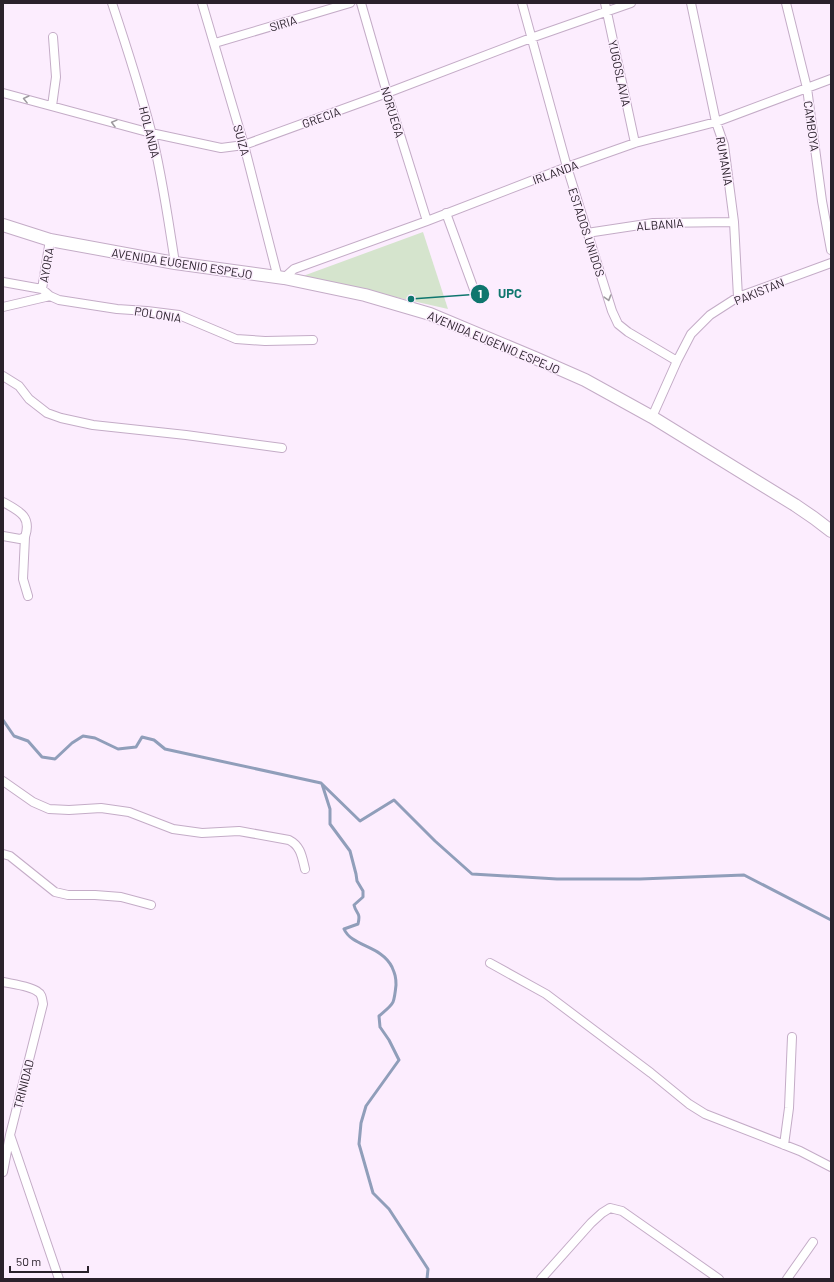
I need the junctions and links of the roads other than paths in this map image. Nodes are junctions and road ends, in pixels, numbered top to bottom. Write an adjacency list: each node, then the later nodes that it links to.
1 (112, 3): 20 (street, HOLANDA)
2 (202, 3): 13 (street, SUIZA)
3 (350, 3): 13 (street, SIRIA)
4 (362, 3): 17 (street, NORUEGA)
5 (522, 3): 12 (street, ESTADOS UNIDOS)
6 (605, 3): 10 (street, YUGOSLAVIA)
7 (631, 3): 10 (street, GRECIA)
8 (692, 3): 19 (street, RUMANIA)
9 (786, 3): 15 (street, CAMBOYA)
10 (607, 12): 12 (street, GRECIA); 21 (street, YUGOSLAVIA)
11 (53, 37): 18 (street)
12 (531, 38): 17 (street, GRECIA); 23 (street, ESTADOS UNIDOS)
13 (215, 44): 22 (street, SUIZA)
14 (831, 79): 15 (street, IRLANDA)
15 (807, 88): 19 (street, IRLANDA); 30 (street, CAMBOYA)
16 (3, 93): 18 (street, GRECIA, one-way to 16)
17 (387, 93): 22 (street, GRECIA); 25 (street, NORUEGA)
18 (52, 106): 20 (street, GRECIA, one-way to 18)
19 (716, 122): 21 (street, IRLANDA); 26 (street, RUMANIA)
20 (151, 133): 22 (street, GRECIA); 31 (street, HOLANDA)
21 (635, 143): 23 (street, IRLANDA)
22 (244, 146): 33 (street, SUIZA)
23 (567, 167): 24 (street, IRLANDA); 28 (street, ESTADOS UNIDOS)
24 (446, 213): 25 (street, IRLANDA); 36 (street)
25 (427, 221): 33 (street, IRLANDA)
26 (734, 222): 28 (street, ALBANIA); 38 (street, RUMANIA)
27 (3, 225): 29 (main road, AVENIDA EUGENIO ESPEJO)
28 (587, 233): 41 (street, ESTADOS UNIDOS, one-way to 41)
29 (50, 240): 31 (main road, AVENIDA EUGENIO ESPEJO); 35 (street, AYORA)
30 (831, 250)
31 (175, 263): 33 (main road, AVENIDA EUGENIO ESPEJO)
32 (831, 263): 38 (street, PAKISTAN)
33 (281, 278): 43 (main road, AVENIDA EUGENIO ESPEJO)
34 (3, 282): 35 (street)
35 (42, 289): 37 (street, POLONIA)
36 (476, 295)
37 (50, 296): 39 (street); 40 (street, POLONIA)
38 (738, 297): 41 (street, PAKISTAN)
39 (3, 307)
40 (314, 340)
41 (677, 360): 43 (street, PAKISTAN)
42 (3, 376): 44 (street)
43 (652, 417): 46 (main road, AVENIDA EUGENIO ESPEJO)
44 (282, 448)
45 (3, 502): 48 (street)
46 (831, 531)
47 (3, 536): 48 (street)
48 (25, 537): 49 (street)
49 (28, 596)
50 (3, 781): 52 (street)
51 (3, 854): 53 (street)
52 (305, 869)
53 (151, 905)
54 (490, 963): 58 (street)
55 (3, 982): 57 (street, TRINIDAD)
56 (792, 1037): 58 (street)
57 (10, 1135): 60 (street); 62 (street)
58 (784, 1145): 59 (street)
59 (831, 1167)
60 (3, 1172)
61 (813, 1242): 65 (street)
62 (59, 1279)
63 (541, 1279): 64 (street)
64 (719, 1279)
65 (787, 1279)

